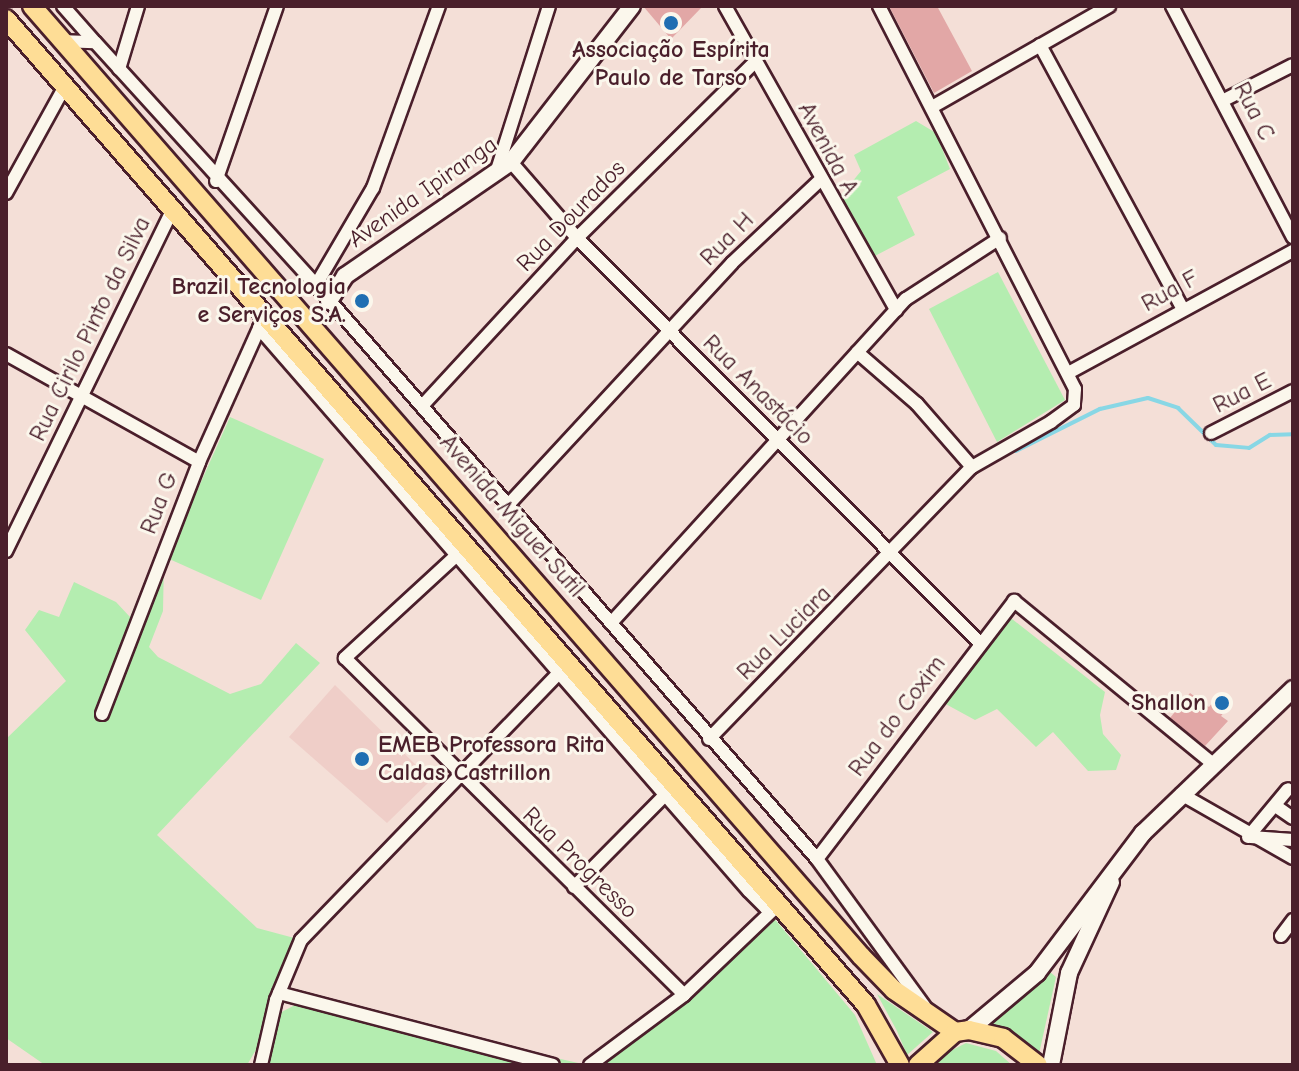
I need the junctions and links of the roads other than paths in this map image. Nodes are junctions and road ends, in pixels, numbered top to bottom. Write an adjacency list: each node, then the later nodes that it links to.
1 (32, 6): 13 (main road, Avenida Miguel Sutil)
2 (63, 6): 14 (street, Avenida Miguel Sutil)
3 (138, 6): 18 (street)
4 (277, 6): 24 (street)
5 (439, 6): 31 (street)
6 (549, 6): 22 (street)
7 (632, 6): 22 (street, Avenida Ipiranga)
8 (725, 6): 16 (street, Avenida A)
9 (879, 6): 21 (street)
10 (1109, 6): 15 (street)
11 (1172, 6): 20 (street, Rua C)
12 (6, 19): 19 (main road)
13 (59, 41): 14 (street); 77 (main road, Avenida Miguel Sutil)
14 (95, 42): 18 (street, Avenida Miguel Sutil)
15 (1040, 45): 21 (street); 33 (street)
16 (756, 61): 23 (street, Avenida A); 28 (street, Rua Dourados)
17 (1293, 65): 20 (street)
18 (119, 69): 24 (street, Avenida Miguel Sutil)
19 (64, 88): 25 (street); 26 (main road)
20 (1224, 100): 27 (street, Rua C)
21 (932, 107): 29 (street)
22 (504, 166): 28 (street, Rua Anastácio); 32 (street, Avenida Ipiranga)
23 (820, 180): 34 (street, Avenida A); 36 (street, Rua H)
24 (216, 181): 31 (street, Avenida Miguel Sutil)
25 (6, 193)
26 (171, 213): 35 (main road); 41 (street, Rua Cirilo Pinto da Silva)
27 (1293, 237)
28 (577, 238): 36 (street, Rua Anastácio); 42 (street, Rua Dourados)
29 (1000, 238): 34 (street); 39 (street)
30 (1293, 251): 33 (street, Rua F)
31 (316, 285): 32 (street, Avenida Miguel Sutil)
32 (329, 301): 42 (street, Avenida Miguel Sutil)
33 (1183, 309): 39 (street, Rua F)
34 (896, 310): 37 (street)
35 (263, 320): 45 (street, Rua G); 49 (street); 70 (main road)
36 (670, 333): 44 (street, Rua Anastácio); 47 (street, Rua H)
37 (857, 352): 44 (street); 46 (street)
38 (6, 354): 41 (street)
39 (1070, 372): 46 (street, Rua Luciara)
40 (1293, 391): 43 (street, Rua E)
41 (81, 397): 45 (street); 48 (street, Rua Cirilo Pinto da Silva)
42 (422, 406): 47 (street, Avenida Miguel Sutil)
43 (1211, 433)
44 (777, 440): 50 (street, Rua Anastácio); 51 (street)
45 (199, 462): 55 (street, Rua G)
46 (972, 467): 50 (street, Rua Luciara)
47 (509, 504): 51 (street, Avenida Miguel Sutil)
48 (6, 551)
49 (458, 554): 53 (street); 58 (street, Rua Progresso)
50 (890, 558): 52 (street, Rua Anastácio); 56 (street, Rua Luciara)
51 (611, 623): 56 (street, Avenida Miguel Sutil)
52 (980, 643): 57 (street, Rua do Coxim); 67 (street, Rua do Coxim)
53 (561, 671): 58 (street); 61 (street)
54 (1293, 689): 57 (street)
55 (102, 714)
56 (709, 739): 67 (street, Avenida Miguel Sutil)
57 (1213, 764): 60 (street)
58 (457, 774): 69 (street, Rua Progresso); 75 (street)
59 (1288, 789): 62 (street)
60 (1181, 794): 64 (street); 68 (street)
61 (664, 796): 69 (street); 70 (street)
62 (1277, 807): 63 (street); 64 (street)
63 (1293, 818)
64 (1248, 837): 65 (street); 66 (street)
65 (1293, 840)
66 (1293, 858)
67 (817, 859): 77 (street, Avenida Miguel Sutil)
68 (1119, 862): 73 (street); 74 (street)
69 (574, 887): 76 (street, Rua Progresso)
70 (777, 908): 76 (street); 84 (main road)
71 (1293, 920): 72 (street)
72 (1281, 936)
73 (1056, 947): 74 (street); 78 (street)
74 (1069, 973): 87 (street)
75 (279, 993): 79 (street); 82 (street)
76 (684, 995): 83 (street)
77 (932, 1019): 78 (main road, Avenida Miguel Sutil)
78 (962, 1031): 85 (main road); 86 (main road, Avenida Miguel Sutil)
79 (265, 1047): 80 (street); 81 (street)
80 (252, 1065)
81 (261, 1065)
82 (553, 1065)
83 (590, 1065)
84 (900, 1065)
85 (918, 1065)
86 (1038, 1065)
87 (1051, 1065)

